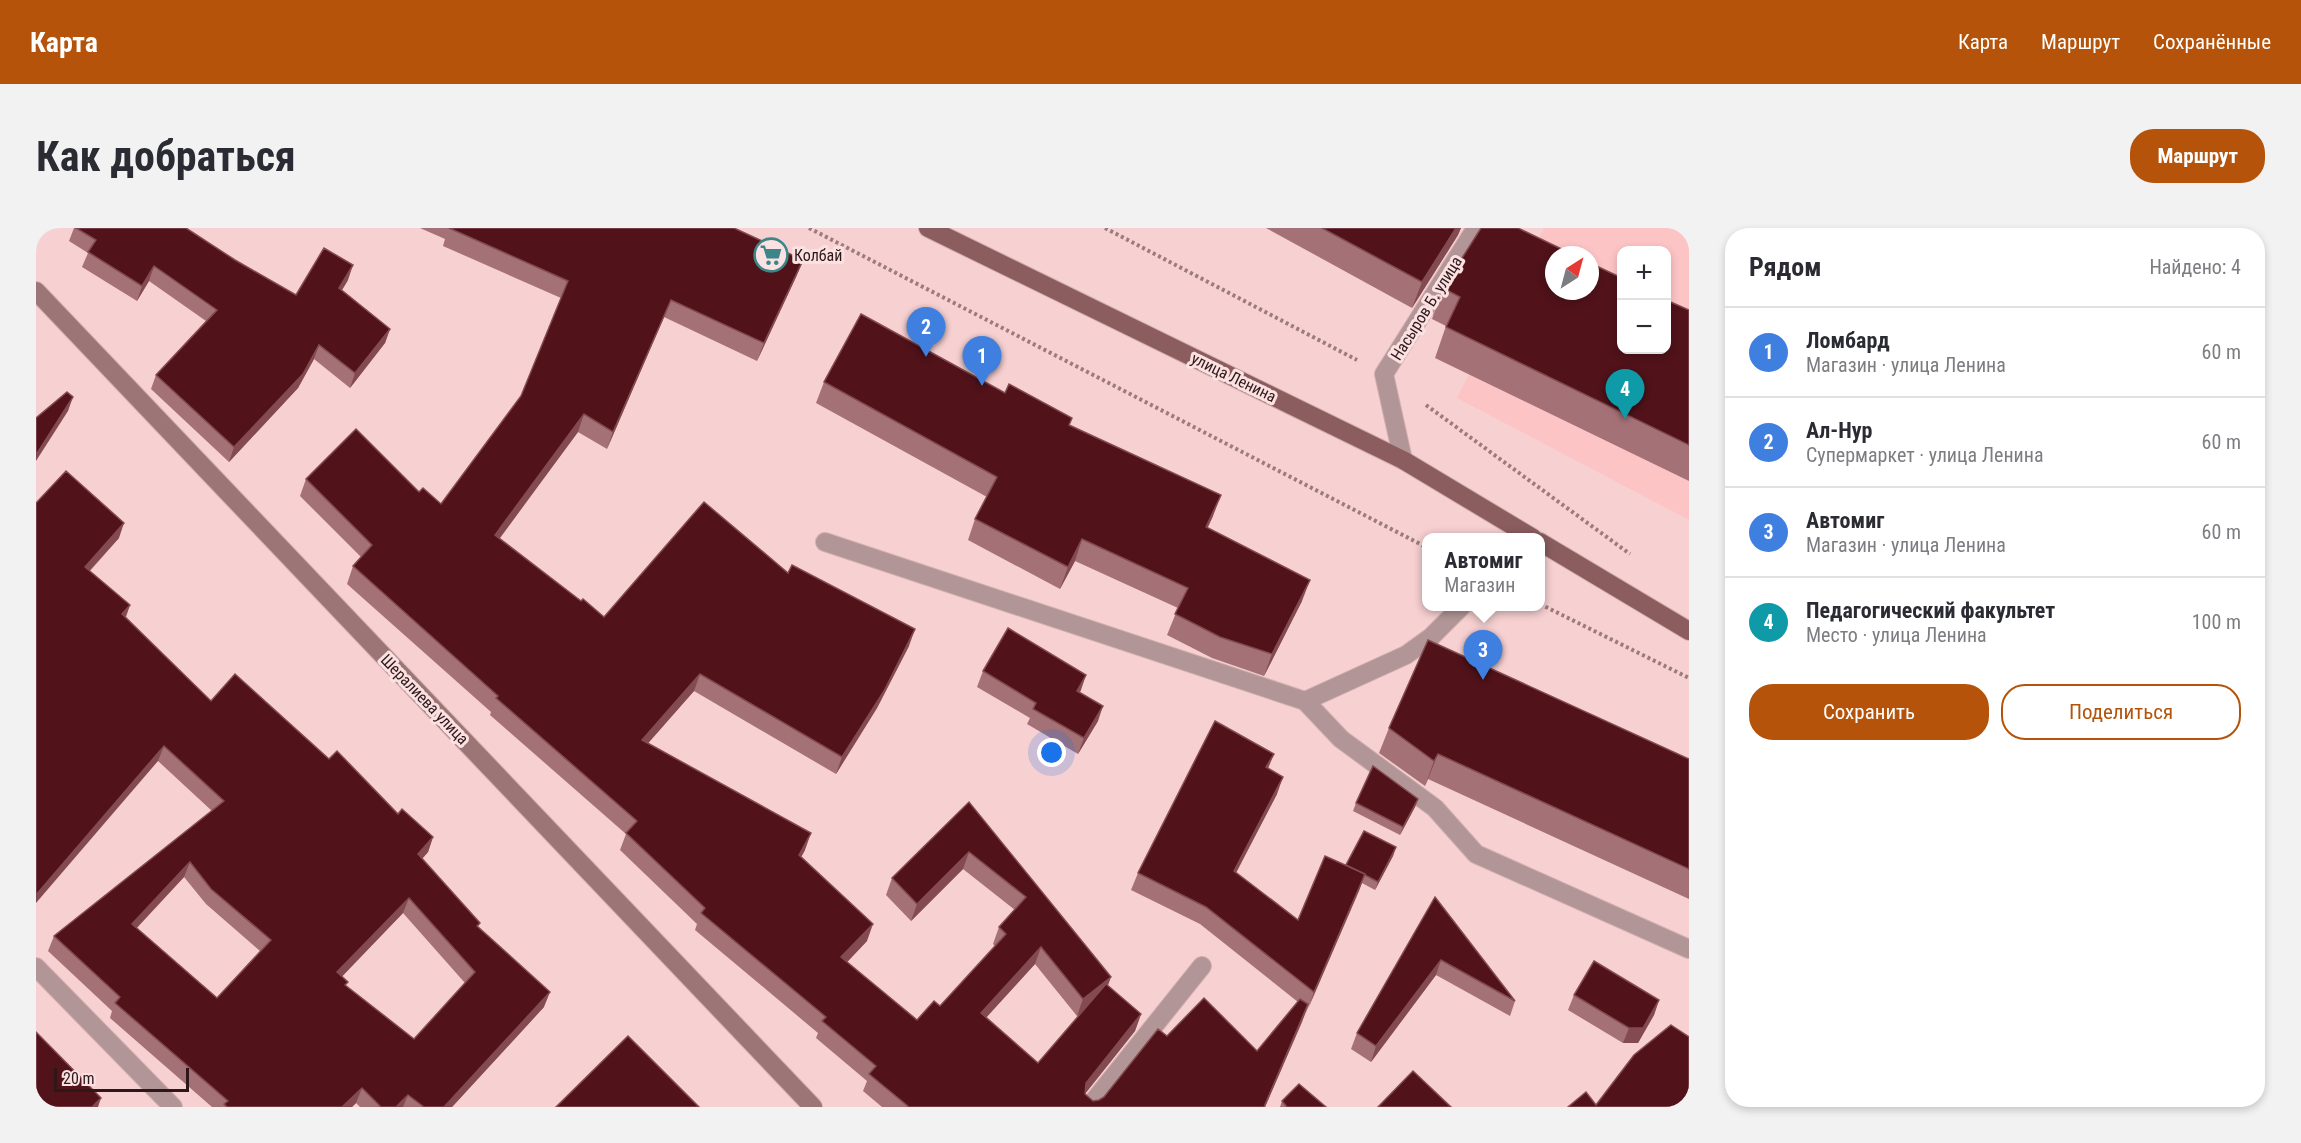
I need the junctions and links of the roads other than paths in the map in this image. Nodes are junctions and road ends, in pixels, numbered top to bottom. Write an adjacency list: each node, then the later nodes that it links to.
1 (928, 228): 4 (main road, улица Ленина)
2 (1476, 228): 4 (street, Насыров Б. улица)
3 (36, 291): 15 (street, Шералиева улица)
4 (1403, 460): 5 (main road, улица Ленина)
5 (1523, 533)
6 (825, 542): 10 (street)
7 (1545, 546): 9 (main road, улица Ленина)
8 (1457, 611): 10 (street)
9 (1689, 631)
10 (1305, 701): 11 (street)
11 (1689, 949)
12 (1202, 966): 16 (street)
13 (36, 967): 14 (street)
14 (173, 1107)
15 (813, 1107)
16 (1089, 1107)

